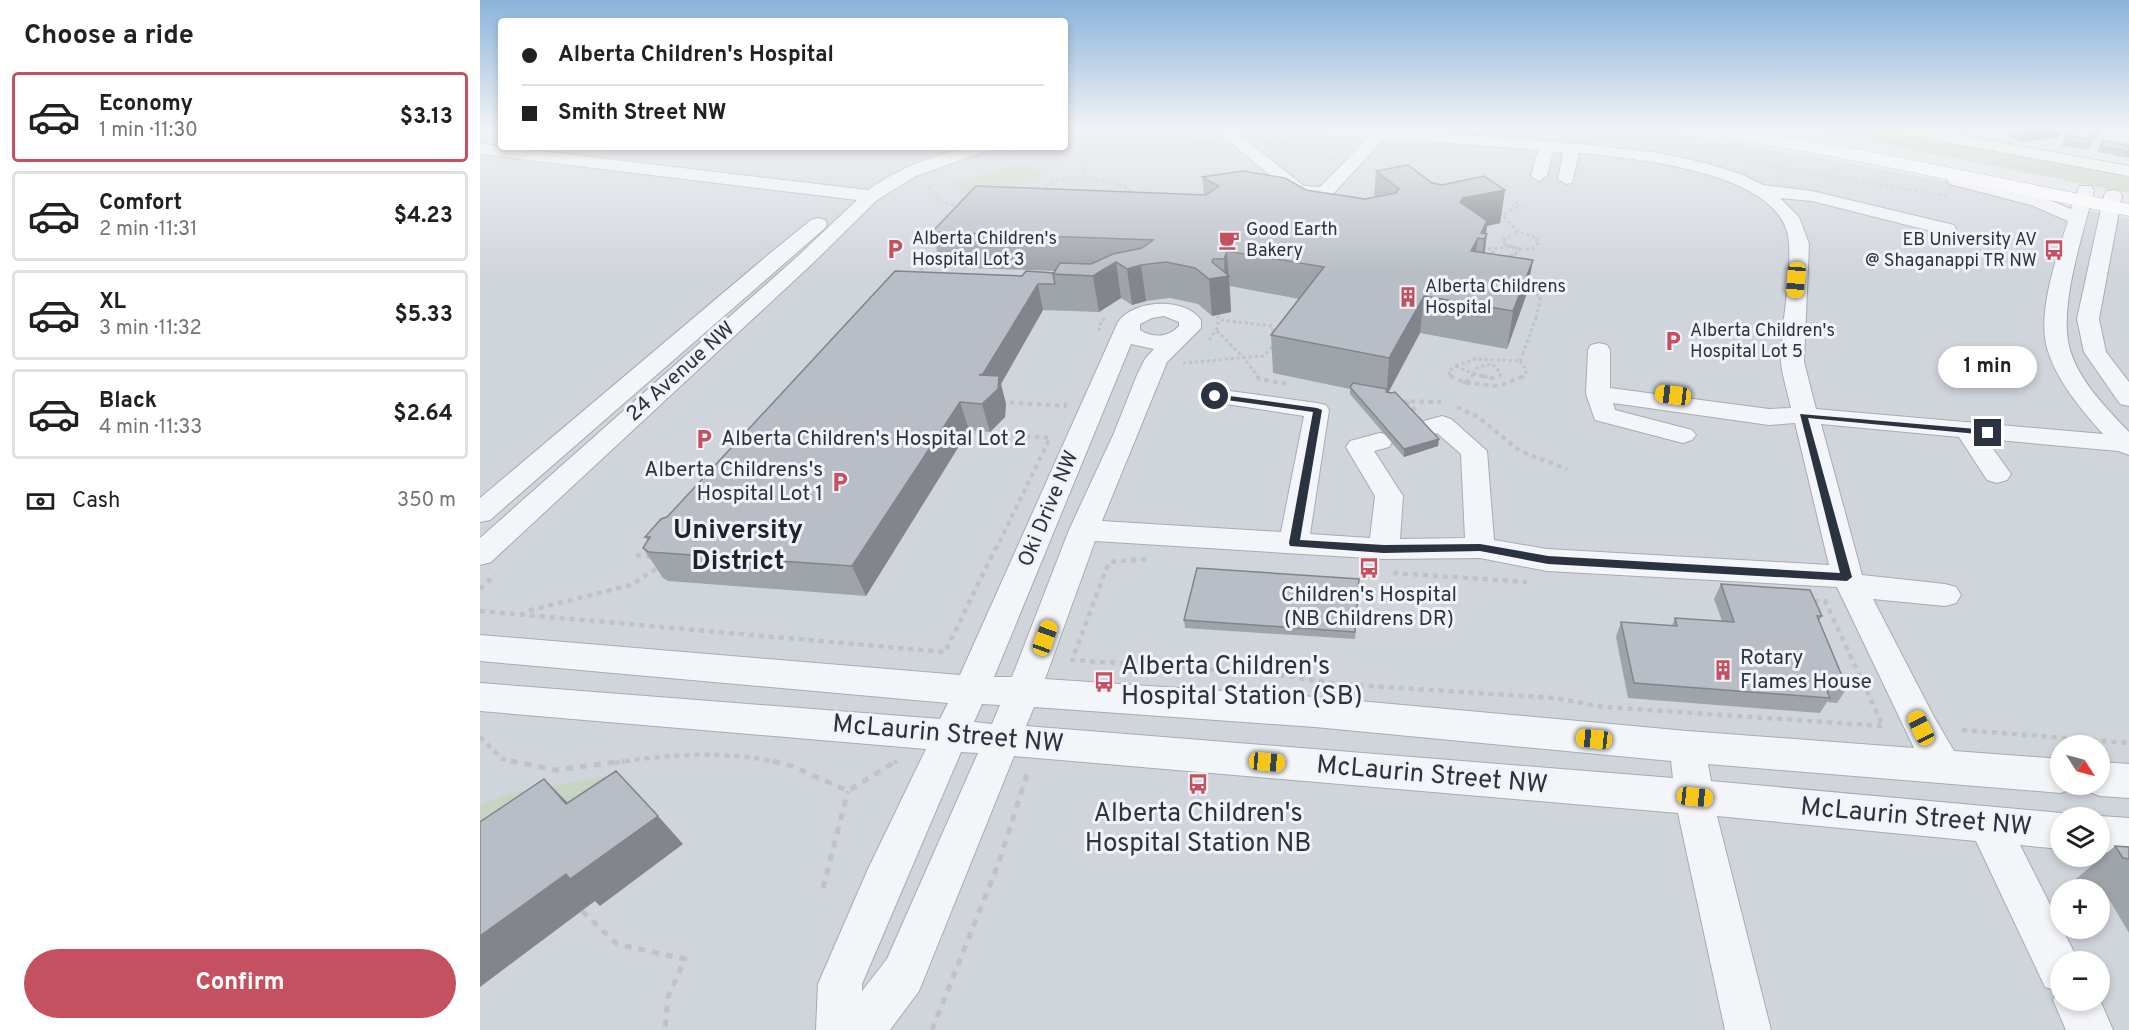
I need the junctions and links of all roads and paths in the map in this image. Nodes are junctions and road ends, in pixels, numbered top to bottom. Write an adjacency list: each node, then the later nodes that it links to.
1 (724, 178): 12 (street)
2 (772, 178): 14 (street)
3 (899, 178): 14 (street)
4 (1075, 178): 16 (path)
5 (1090, 178): 15 (path)
6 (1281, 178): 7 (street)
7 (1338, 178)
8 (1729, 178): 13 (street)
9 (1842, 178): 17 (path)
10 (1969, 178): 18 (main road)
11 (929, 186): 20 (path)
12 (799, 187): 14 (street); 22 (street)
13 (1757, 190): 23 (street); 48 (street)
14 (866, 191): 22 (street, 24 Avenue NW); 60 (street, 24 Avenue NW)
15 (1137, 196)
16 (1042, 197)
17 (1953, 197)
18 (2082, 203): 19 (main road); 54 (street)
19 (2120, 203): 32 (street)
20 (962, 207)
21 (1513, 207): 25 (path)
22 (825, 219): 56 (street, 24 Avenue NW)
23 (1947, 229)
24 (2124, 231): 32 (street)
25 (1518, 232): 27 (path); 28 (path)
26 (943, 245): 31 (path)
27 (1511, 247): 28 (path); 29 (path)
28 (1520, 249): 29 (path)
29 (1505, 256): 30 (path)
30 (1501, 260)
31 (913, 278)
32 (2093, 287): 47 (street)
33 (1520, 288): 40 (path)
34 (1127, 328): 37 (street); 37 (street); 71 (street, Oki Drive NW)
35 (1217, 331): 36 (path); 39 (path); 39 (path)
36 (1206, 343)
37 (1181, 347): 39 (path); 57 (street, Oki Drive NW)
38 (1599, 350): 45 (street)
39 (1244, 358): 43 (path)
40 (1520, 361): 41 (path); 44 (path)
41 (1455, 365): 42 (path); 44 (path)
42 (1473, 374): 42 (path); 44 (path)
43 (1265, 379)
44 (1466, 383)
45 (1598, 389): 48 (street); 52 (street)
46 (1215, 396): 58 (street)
47 (2129, 399)
48 (1803, 415): 50 (street); 64 (street)
49 (1422, 429): 59 (street)
50 (1968, 431): 54 (street); 55 (street)
51 (972, 432): 69 (path)
52 (1683, 435)
53 (1380, 441): 63 (street)
54 (2128, 445)
55 (1996, 474)
56 (480, 513)
57 (1084, 530): 58 (street); 72 (street, Oki Drive NW)
58 (1294, 543): 63 (street)
59 (1480, 548): 63 (street); 64 (street)
60 (480, 555)
61 (636, 555): 69 (path)
62 (1148, 558): 67 (path)
63 (1387, 561): 65 (path)
64 (1849, 581): 66 (street); 81 (street)
65 (1527, 582)
66 (1945, 595)
67 (1807, 600)
68 (480, 611): 69 (path)
69 (519, 615)
70 (480, 648): 71 (street, McLaurin Street NW)
71 (971, 690): 72 (street, McLaurin Street NW); 75 (street, Oki Drive NW)
72 (1023, 692): 77 (street, Oki Drive NW); 79 (street, McLaurin Street NW)
73 (480, 697): 75 (street, McLaurin Street NW)
74 (1962, 730): 78 (path)
75 (951, 735): 77 (street, McLaurin Street NW); 97 (street, Oki Drive NW)
76 (480, 737): 86 (path)
77 (1002, 739): 87 (street, McLaurin Street NW); 98 (street, Oki Drive NW)
78 (2129, 743)
79 (1687, 747): 81 (street, McLaurin Street NW); 87 (street)
80 (897, 761): 86 (path)
81 (1943, 766): 82 (street, McLaurin Street NW)
82 (2050, 775)
83 (2110, 780): 84 (street)
84 (2129, 781)
85 (1024, 787): 99 (path)
86 (849, 791): 92 (path)
87 (1695, 797): 88 (street, McLaurin Street NW); 100 (street)
88 (1989, 826): 89 (street, McLaurin Street NW); 94 (street)
89 (2050, 830)
90 (2110, 835): 91 (street)
91 (2129, 836)
92 (823, 888)
93 (582, 911): 96 (path)
94 (2051, 951)
95 (2081, 1011): 101 (street)
96 (665, 1030)
97 (839, 1030)
98 (861, 1030)
99 (932, 1030)
100 (1748, 1030)
101 (2090, 1030)

